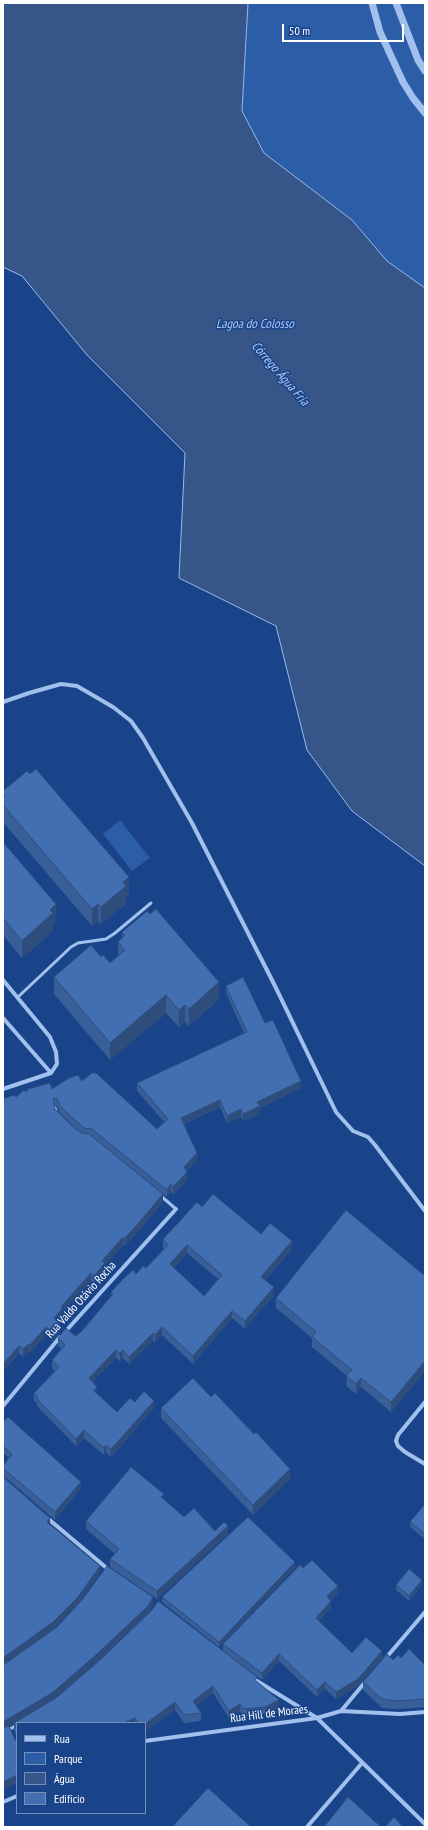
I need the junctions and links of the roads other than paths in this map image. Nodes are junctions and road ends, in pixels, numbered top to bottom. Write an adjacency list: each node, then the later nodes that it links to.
1 (372, 3): 4 (street)
2 (396, 3): 3 (street)
3 (425, 71)
4 (425, 114)
5 (3, 702): 16 (street)
6 (151, 903): 8 (lane)
7 (3, 980): 8 (street)
8 (18, 997): 10 (street)
9 (3, 1018): 10 (street)
10 (51, 1073): 11 (street)
11 (3, 1089)
12 (56, 1108): 13 (lane)
13 (61, 1119)
14 (158, 1194): 15 (lane)
15 (176, 1209): 18 (street, Rua Valdo Otávio Rocha)
16 (425, 1211)
17 (425, 1402): 19 (street)
18 (3, 1406)
19 (425, 1464)
20 (44, 1515): 21 (street)
21 (107, 1569): 22 (street); 23 (lane)
22 (112, 1573)
23 (104, 1574)
24 (425, 1612): 25 (street)
25 (380, 1665)
26 (249, 1676): 30 (street)
27 (370, 1676): 28 (street)
28 (341, 1711): 29 (street); 30 (street)
29 (425, 1712)
30 (317, 1718): 35 (street, Rua Hill de Moraes); 36 (street, Rua Hill de Moraes)
31 (16, 1726): 32 (lane)
32 (10, 1729): 33 (lane); 34 (lane)
33 (3, 1733)
34 (12, 1734)
35 (146, 1741)
36 (362, 1763): 39 (street, Rua Hill de Moraes); 40 (street)
37 (16, 1796): 38 (street)
38 (3, 1802)
39 (425, 1824)
40 (307, 1827)

